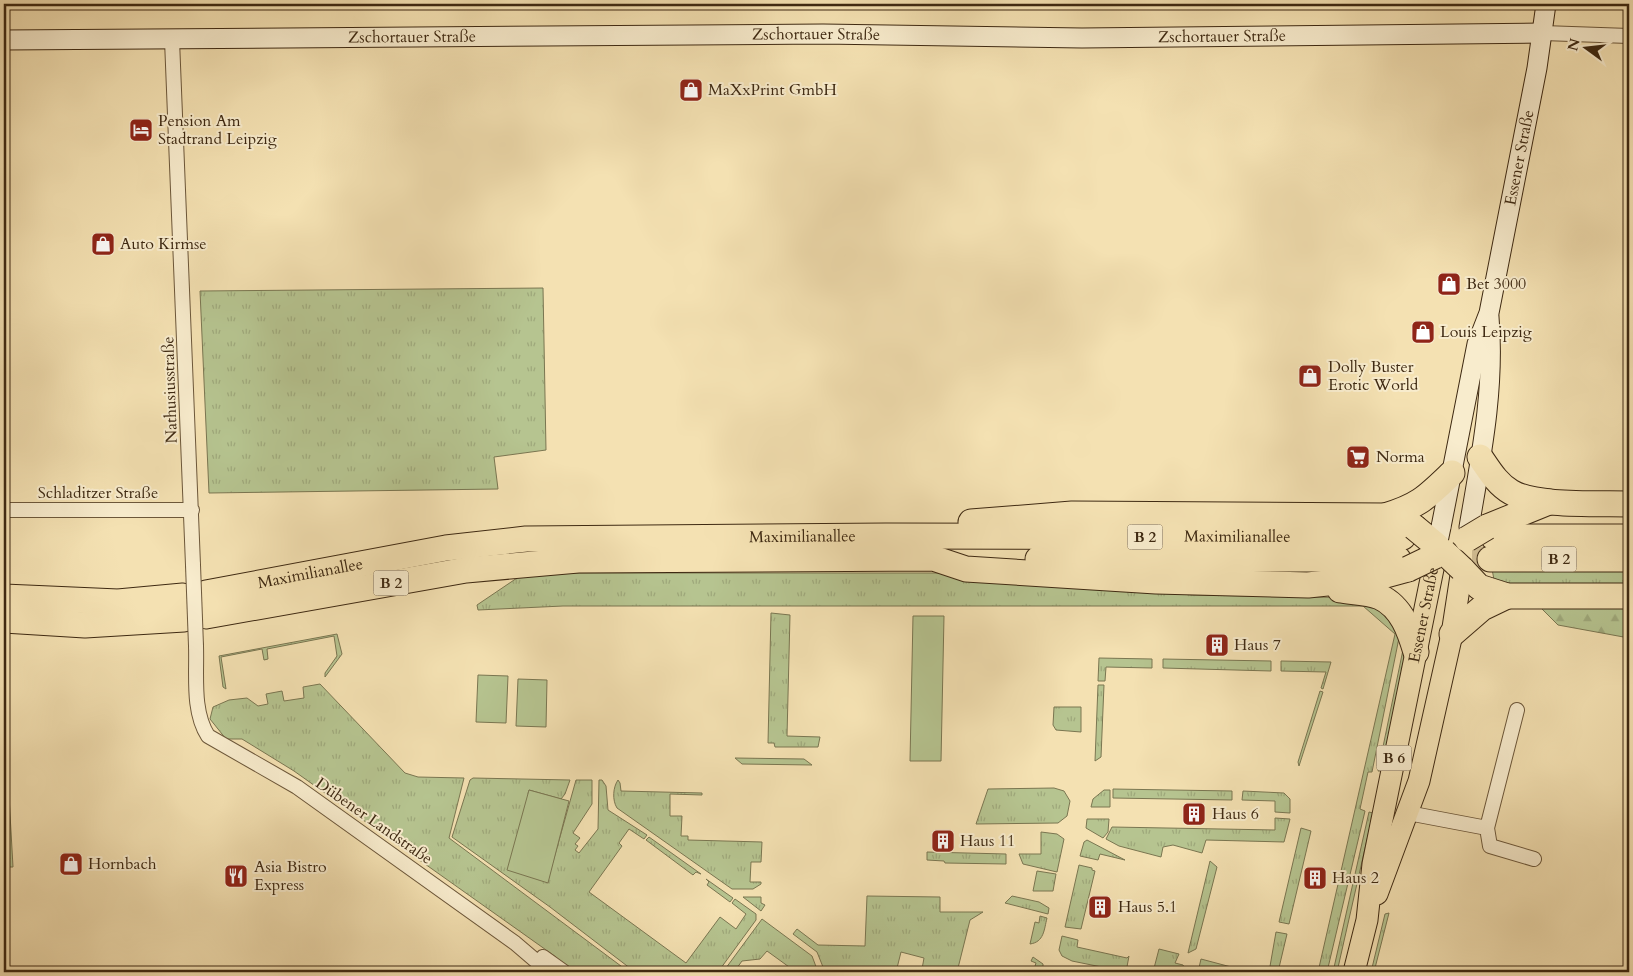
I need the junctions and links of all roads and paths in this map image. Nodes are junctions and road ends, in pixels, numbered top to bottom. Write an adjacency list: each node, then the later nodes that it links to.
1 (1546, 4): 2 (street, Essener Straße)
2 (1543, 33): 3 (street, Zschortauer Straße); 5 (street, Zschortauer Straße); 6 (street, Essener Straße)
3 (1629, 36)
4 (4, 40): 5 (street, Zschortauer Straße)
5 (172, 40): 12 (street, Nathusiusstraße)
6 (1489, 313): 7 (street, Essener Straße); 8 (street, Essener Straße)
7 (1480, 458): 9 (highway); 16 (street, Essener Straße)
8 (1452, 473): 13 (highway); 18 (street, Essener Straße)
9 (1549, 502): 10 (highway); 16 (highway)
10 (1629, 504)
11 (4, 510): 12 (street, Schladitzer Straße)
12 (192, 510): 31 (street, Nathusiusstraße, bridge)
13 (1385, 516): 14 (highway); 17 (highway)
14 (886, 536): 17 (highway, Maximilianallee / B 2); 26 (highway, Maximilianallee / B 2)
15 (1629, 537): 16 (highway, B 2)
16 (1481, 538): 18 (highway); 20 (highway, B 2); 21 (street, Essener Straße)
17 (1406, 548): 18 (highway, bridge); 18 (highway, bridge); 19 (highway, Maximilianallee / B 2); 22 (highway)
18 (1438, 550): 21 (highway, bridge); 29 (main road, Essener Straße / B 6)
19 (934, 558): 22 (highway); 26 (highway, B 2)
20 (1629, 559)
21 (1462, 569): 23 (highway); 28 (main road, Essener Straße / B 6)
22 (1308, 585): 29 (highway)
23 (1507, 596): 24 (highway); 28 (highway)
24 (1629, 596)
25 (4, 597): 26 (highway, Maximilianallee / B 2)
26 (195, 606): 27 (highway, B 2)
27 (4, 620)
28 (1452, 634): 32 (main road, Essener Straße / B 6)
29 (1416, 652): 35 (main road, Essener Straße / B 6)
30 (1517, 710): 33 (street)
31 (208, 736): 36 (street, Dübener Landstraße)
32 (1408, 813): 33 (street); 35 (main road, Essener Straße / B 6)
33 (1487, 828): 34 (street)
34 (1534, 859)
35 (1367, 920): 39 (main road, Essener Straße / B 6)
36 (515, 943): 37 (street, Dübener Landstraße); 38 (street, Dübener Landstraße)
37 (549, 972)
38 (564, 972)
39 (1354, 972)

